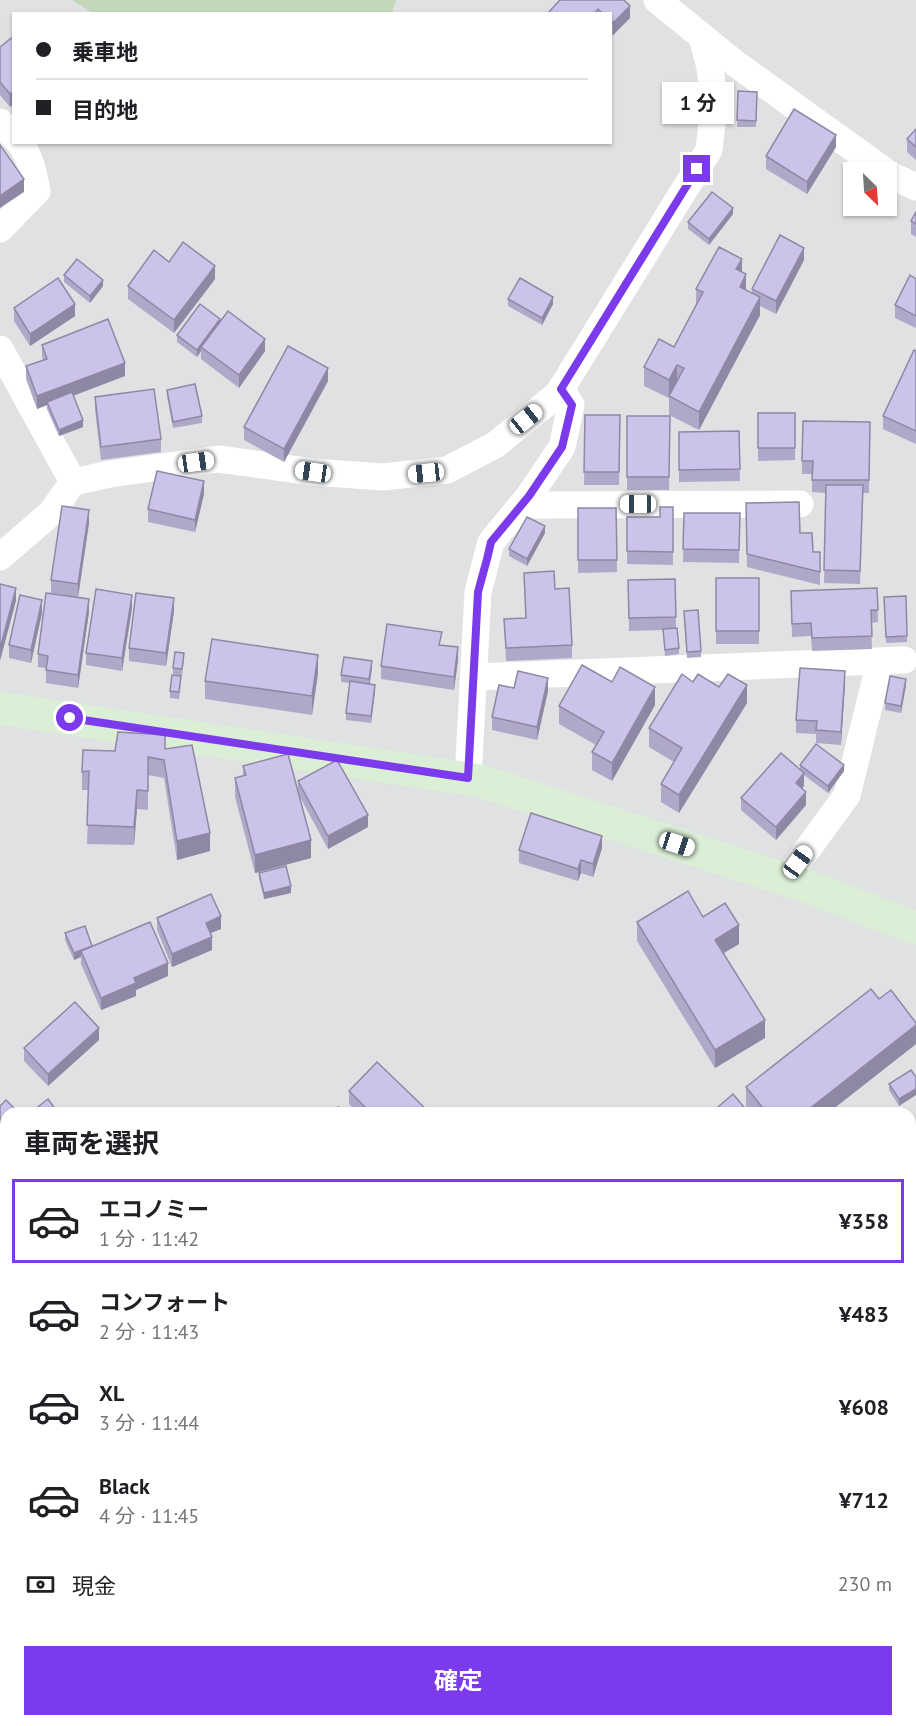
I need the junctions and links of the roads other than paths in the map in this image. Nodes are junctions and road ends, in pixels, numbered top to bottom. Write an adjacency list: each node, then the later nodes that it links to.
1 (657, 0): 2 (street)
2 (702, 37): 6 (street); 11 (street)
3 (0, 122): 4 (street)
4 (12, 135)
5 (20, 144): 9 (street)
6 (871, 162)
7 (897, 178): 8 (street)
8 (916, 187)
9 (0, 229)
10 (0, 349): 12 (street)
11 (561, 389): 12 (street); 14 (street)
12 (73, 482): 15 (street)
13 (800, 504): 14 (street)
14 (522, 505): 16 (street)
15 (0, 557)
16 (474, 677): 18 (street); 19 (street)
17 (0, 708): 18 (street)
18 (468, 778): 19 (street)
19 (786, 879): 20 (street)
20 (916, 928)

